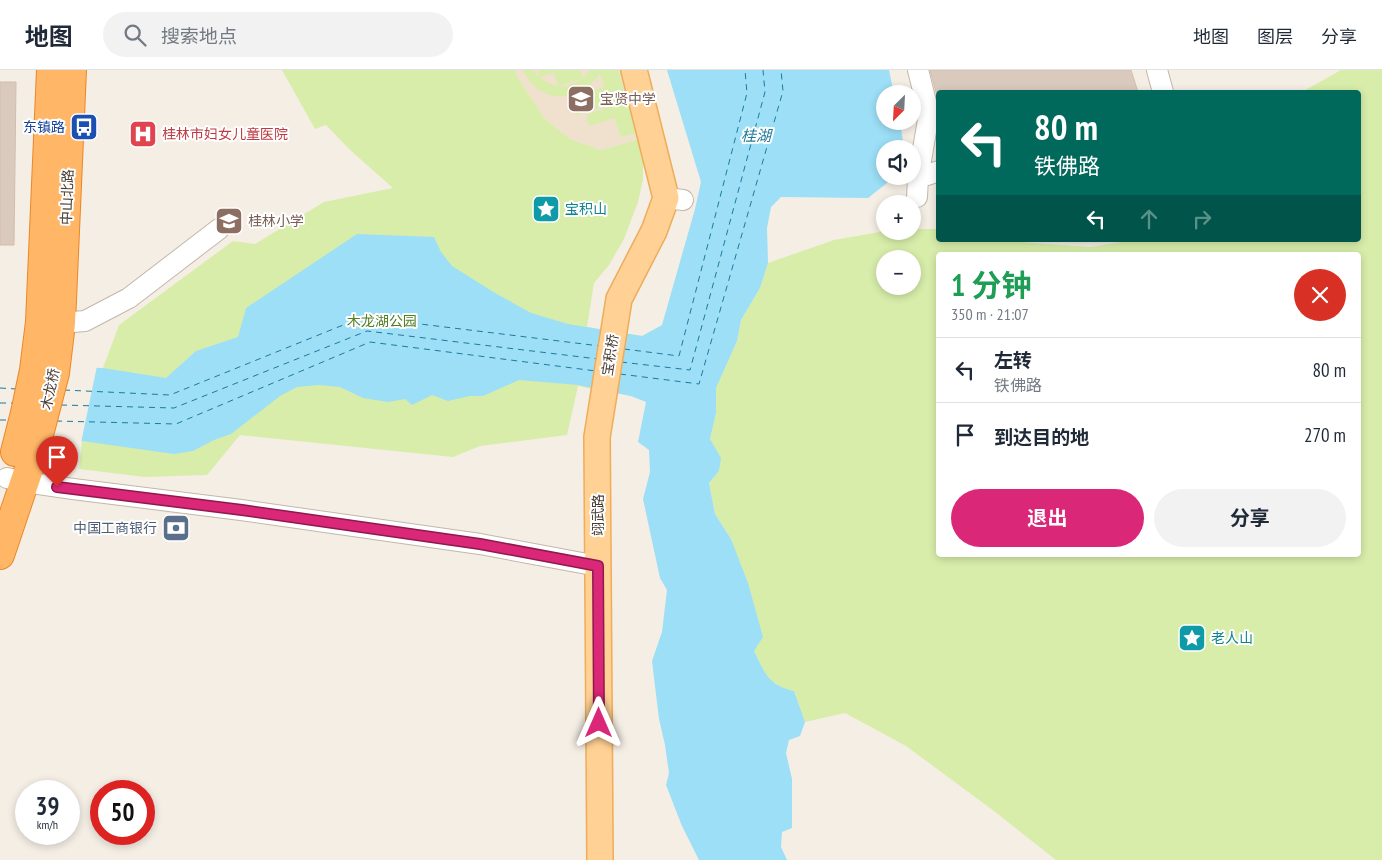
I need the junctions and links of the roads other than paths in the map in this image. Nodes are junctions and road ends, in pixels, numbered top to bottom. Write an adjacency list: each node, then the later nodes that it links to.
1 (51, 70): 9 (highway, 中山北路)
2 (72, 70): 9 (highway, 中山北路)
3 (634, 70): 10 (main road, 宝积桥)
4 (918, 70): 7 (street)
5 (1157, 70): 6 (street)
6 (1162, 90)
7 (936, 173)
8 (219, 229): 9 (street)
9 (51, 323): 11 (highway, 木龙桥)
10 (601, 411): 13 (main road, 翊武路)
11 (11, 486): 12 (highway); 13 (street)
12 (0, 555)
13 (598, 566): 14 (main road, 翊武路)
14 (600, 860)

